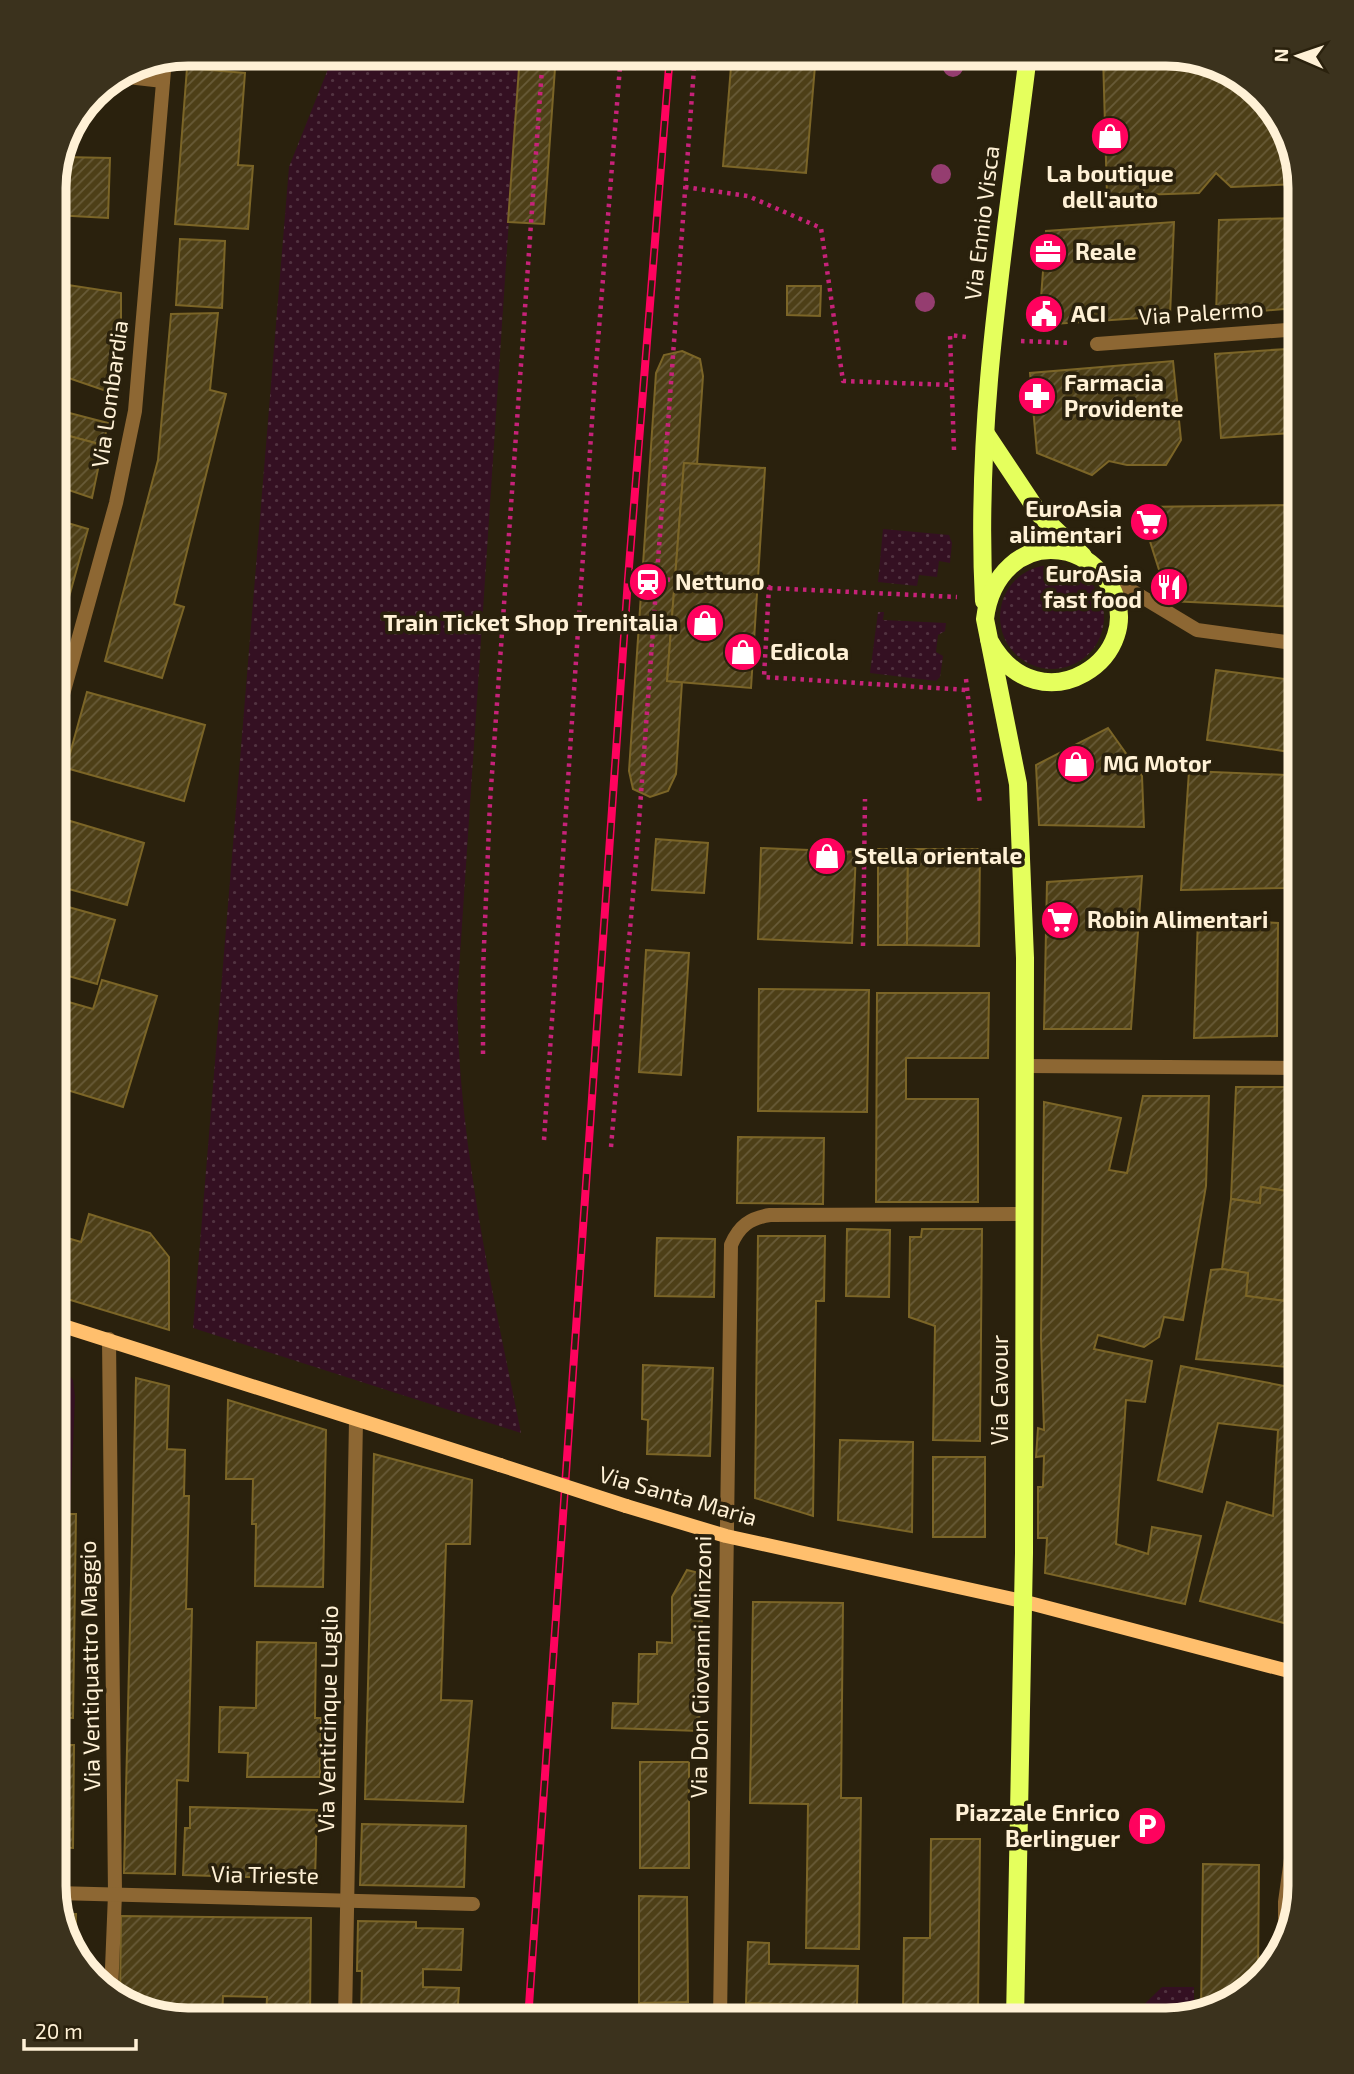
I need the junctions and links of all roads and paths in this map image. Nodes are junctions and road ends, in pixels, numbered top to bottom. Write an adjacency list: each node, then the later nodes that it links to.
1 (542, 66): 26 (path)
2 (620, 66): 29 (path)
3 (694, 67): 8 (path)
4 (1026, 67): 13 (main road, Via Ennio Visca)
5 (164, 69): 7 (street, Via Lombardia)
6 (139, 78): 7 (street)
7 (163, 80): 22 (street, Via Lombardia)
8 (685, 187): 12 (path); 16 (path)
9 (1288, 330): 11 (street, Via Palermo)
10 (1022, 341): 11 (path)
11 (1097, 344)
12 (952, 386)
13 (986, 434): 14 (main road); 19 (main road, Via Ennio Visca)
14 (1087, 560): 15 (main road); 19 (main road)
15 (1102, 573): 20 (main road); 21 (street)
16 (658, 579): 17 (path); 30 (path)
17 (769, 588): 18 (path); 23 (path)
18 (958, 597)
19 (985, 619): 20 (main road)
20 (989, 640): 27 (main road, Via Cavour)
21 (1288, 642)
22 (67, 681)
23 (967, 690)
24 (865, 799): 25 (path)
25 (863, 946)
26 (483, 1054)
27 (1026, 1066): 28 (street); 31 (main road, Via Cavour)
28 (1288, 1068)
29 (544, 1140)
30 (611, 1147)
31 (1025, 1214): 35 (street, Via Don Giovanni Minzoni); 36 (main road, Via Cavour)
32 (66, 1327): 33 (main road, Via Santa Maria)
33 (109, 1339): 34 (main road, Via Santa Maria); 40 (street, Via Ventiquattro Maggio)
34 (356, 1420): 35 (main road, Via Santa Maria, bridge); 41 (street, Via Venticinque Luglio)
35 (726, 1536): 36 (main road, Via Santa Maria); 46 (street, Via Don Giovanni Minzoni)
36 (1022, 1601): 37 (main road, Via Santa Maria); 47 (main road, Via Cavour)
37 (1288, 1671)
38 (1288, 1880): 43 (street)
39 (67, 1893): 40 (street, Via Trieste)
40 (115, 1894): 41 (street, Via Trieste); 44 (street, Via Ventiquattro Maggio)
41 (347, 1899): 42 (street, Via Trieste); 45 (street, Via Venticinque Luglio)
42 (473, 1905)
43 (1285, 1906)
44 (112, 1980)
45 (345, 2007)
46 (720, 2008)
47 (1015, 2008)

